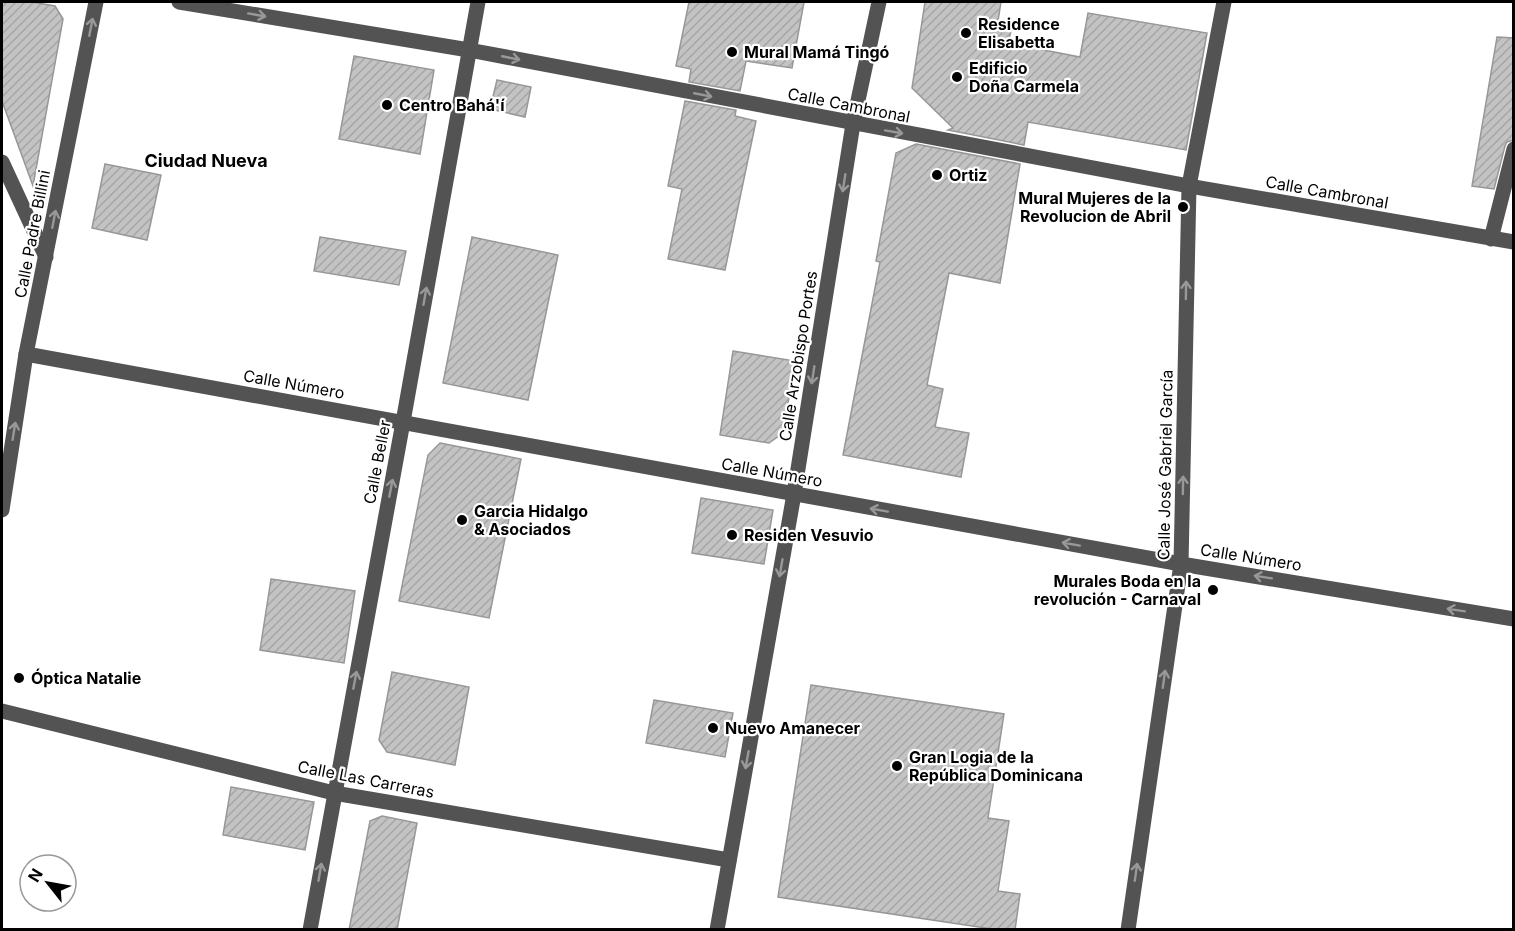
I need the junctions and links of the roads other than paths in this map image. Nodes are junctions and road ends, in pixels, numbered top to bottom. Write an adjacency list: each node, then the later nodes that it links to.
1 (96, 2): 13 (street, Calle Padre Billini, one-way to 1)
2 (178, 2): 6 (street, Calle Cambronal, one-way to 6)
3 (478, 2): 6 (street, Calle Beller)
4 (879, 2): 7 (street, Calle Arzobispo Portes)
5 (1224, 2): 10 (street, Calle José Gabriel García)
6 (469, 50): 7 (street, Calle Cambronal, one-way to 7); 15 (street, Calle Beller, one-way to 6)
7 (854, 124): 10 (street, Calle Cambronal, one-way to 10); 17 (street, Calle Arzobispo Portes, one-way to 17)
8 (1514, 149): 11 (street)
9 (2, 162): 13 (street)
10 (1188, 186): 11 (street, Calle Cambronal); 19 (street, Calle José Gabriel García, one-way to 10)
11 (1491, 239): 12 (street, Calle Cambronal)
12 (1514, 242)
13 (46, 257): 14 (street, Calle Padre Billini)
14 (26, 354): 15 (street, Calle Número); 16 (street, Calle Padre Billini, one-way to 14)
15 (403, 422): 17 (street, Calle Número); 22 (street, Calle Beller, one-way to 15)
16 (4, 478): 18 (street, Calle Padre Billini)
17 (794, 494): 19 (street, Calle Número, one-way to 17); 23 (street, Calle Arzobispo Portes, one-way to 23)
18 (2, 510)
19 (1181, 564): 20 (street, Calle Número, one-way to 19); 26 (street, Calle José Gabriel García, one-way to 19)
20 (1514, 619)
21 (2, 711): 22 (street, Calle Las Carreras)
22 (334, 793): 23 (street, Calle Las Carreras); 24 (street, Calle Beller, one-way to 22)
23 (729, 860): 25 (street, Calle Arzobispo Portes)
24 (310, 930)
25 (717, 930)
26 (1128, 930)

